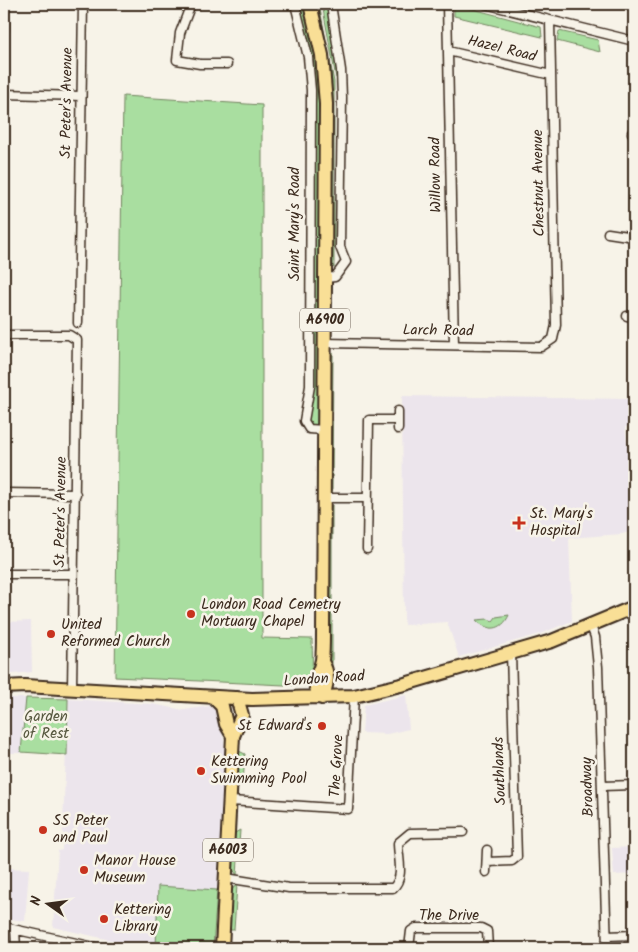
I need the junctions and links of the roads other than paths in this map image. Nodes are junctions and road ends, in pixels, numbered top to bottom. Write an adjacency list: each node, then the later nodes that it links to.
1 (4, 4): 10 (street)
2 (83, 4): 16 (street, St Peter's Avenue)
3 (191, 4): 13 (street)
4 (295, 4): 28 (street, Saint Mary's Road)
5 (310, 4): 19 (main road, Saint Mary's Road / A6900)
6 (331, 4): 19 (street, Saint Mary's Road)
7 (447, 4): 12 (street, Willow Road)
8 (486, 4): 9 (street)
9 (550, 21): 11 (street); 14 (street, Chestnut Avenue)
10 (4, 30)
11 (634, 41)
12 (448, 51): 14 (street, Hazel Road); 24 (street, Willow Road)
13 (227, 64)
14 (551, 75): 23 (street, Chestnut Avenue)
15 (4, 94): 16 (street)
16 (81, 96): 20 (street, St Peter's Avenue)
17 (608, 233): 18 (street)
18 (634, 238)
19 (325, 278): 22 (main road, Saint Mary's Road / A6900)
20 (78, 323)
21 (4, 335): 30 (street, St Peter's Avenue)
22 (324, 343): 24 (street, Larch Road); 28 (main road, Saint Mary's Road / A6900)
23 (550, 343): 24 (street, Larch Road)
24 (454, 345)
25 (398, 412): 26 (street)
26 (398, 420): 27 (street); 32 (street)
27 (398, 429)
28 (324, 430): 31 (main road, Saint Mary's Road / A6900)
29 (4, 493): 30 (street)
30 (76, 494): 35 (street, St Peter's Avenue)
31 (324, 498): 32 (street); 44 (main road, Saint Mary's Road / A6900)
32 (366, 498): 33 (street)
33 (367, 549)
34 (4, 574): 35 (street)
35 (74, 574): 40 (street, St Peter's Avenue)
36 (634, 607): 37 (main road, London Road)
37 (591, 626): 38 (main road, London Road); 49 (street, Broadway)
38 (511, 653): 41 (main road, London Road); 53 (street, Southlands)
39 (4, 687): 40 (main road, London Road)
40 (72, 688): 42 (main road, London Road)
41 (354, 696): 44 (main road, London Road); 50 (street, The Grove)
42 (213, 697): 43 (main road, London Road); 47 (main road, A6003)
43 (237, 698): 45 (main road, London Road); 46 (main road); 47 (main road, A6003)
44 (322, 698): 45 (main road, London Road)
45 (258, 699): 46 (main road)
46 (242, 715): 47 (main road, A6003)
47 (231, 734): 50 (main road, A6003)
48 (634, 785): 49 (street)
49 (602, 786): 59 (street, Broadway)
50 (230, 801): 55 (main road, A6003)
51 (463, 832): 55 (street)
52 (487, 850): 53 (street)
53 (486, 862): 54 (street)
54 (486, 872)
55 (226, 878): 62 (main road, A6003)
56 (4, 927): 57 (street)
57 (15, 930): 60 (street); 61 (street)
58 (634, 935): 59 (street)
59 (607, 936): 65 (street, Broadway)
60 (16, 948)
61 (99, 948)
62 (222, 948)
63 (409, 948): 64 (street, The Drive)
64 (488, 948)
65 (607, 948)

